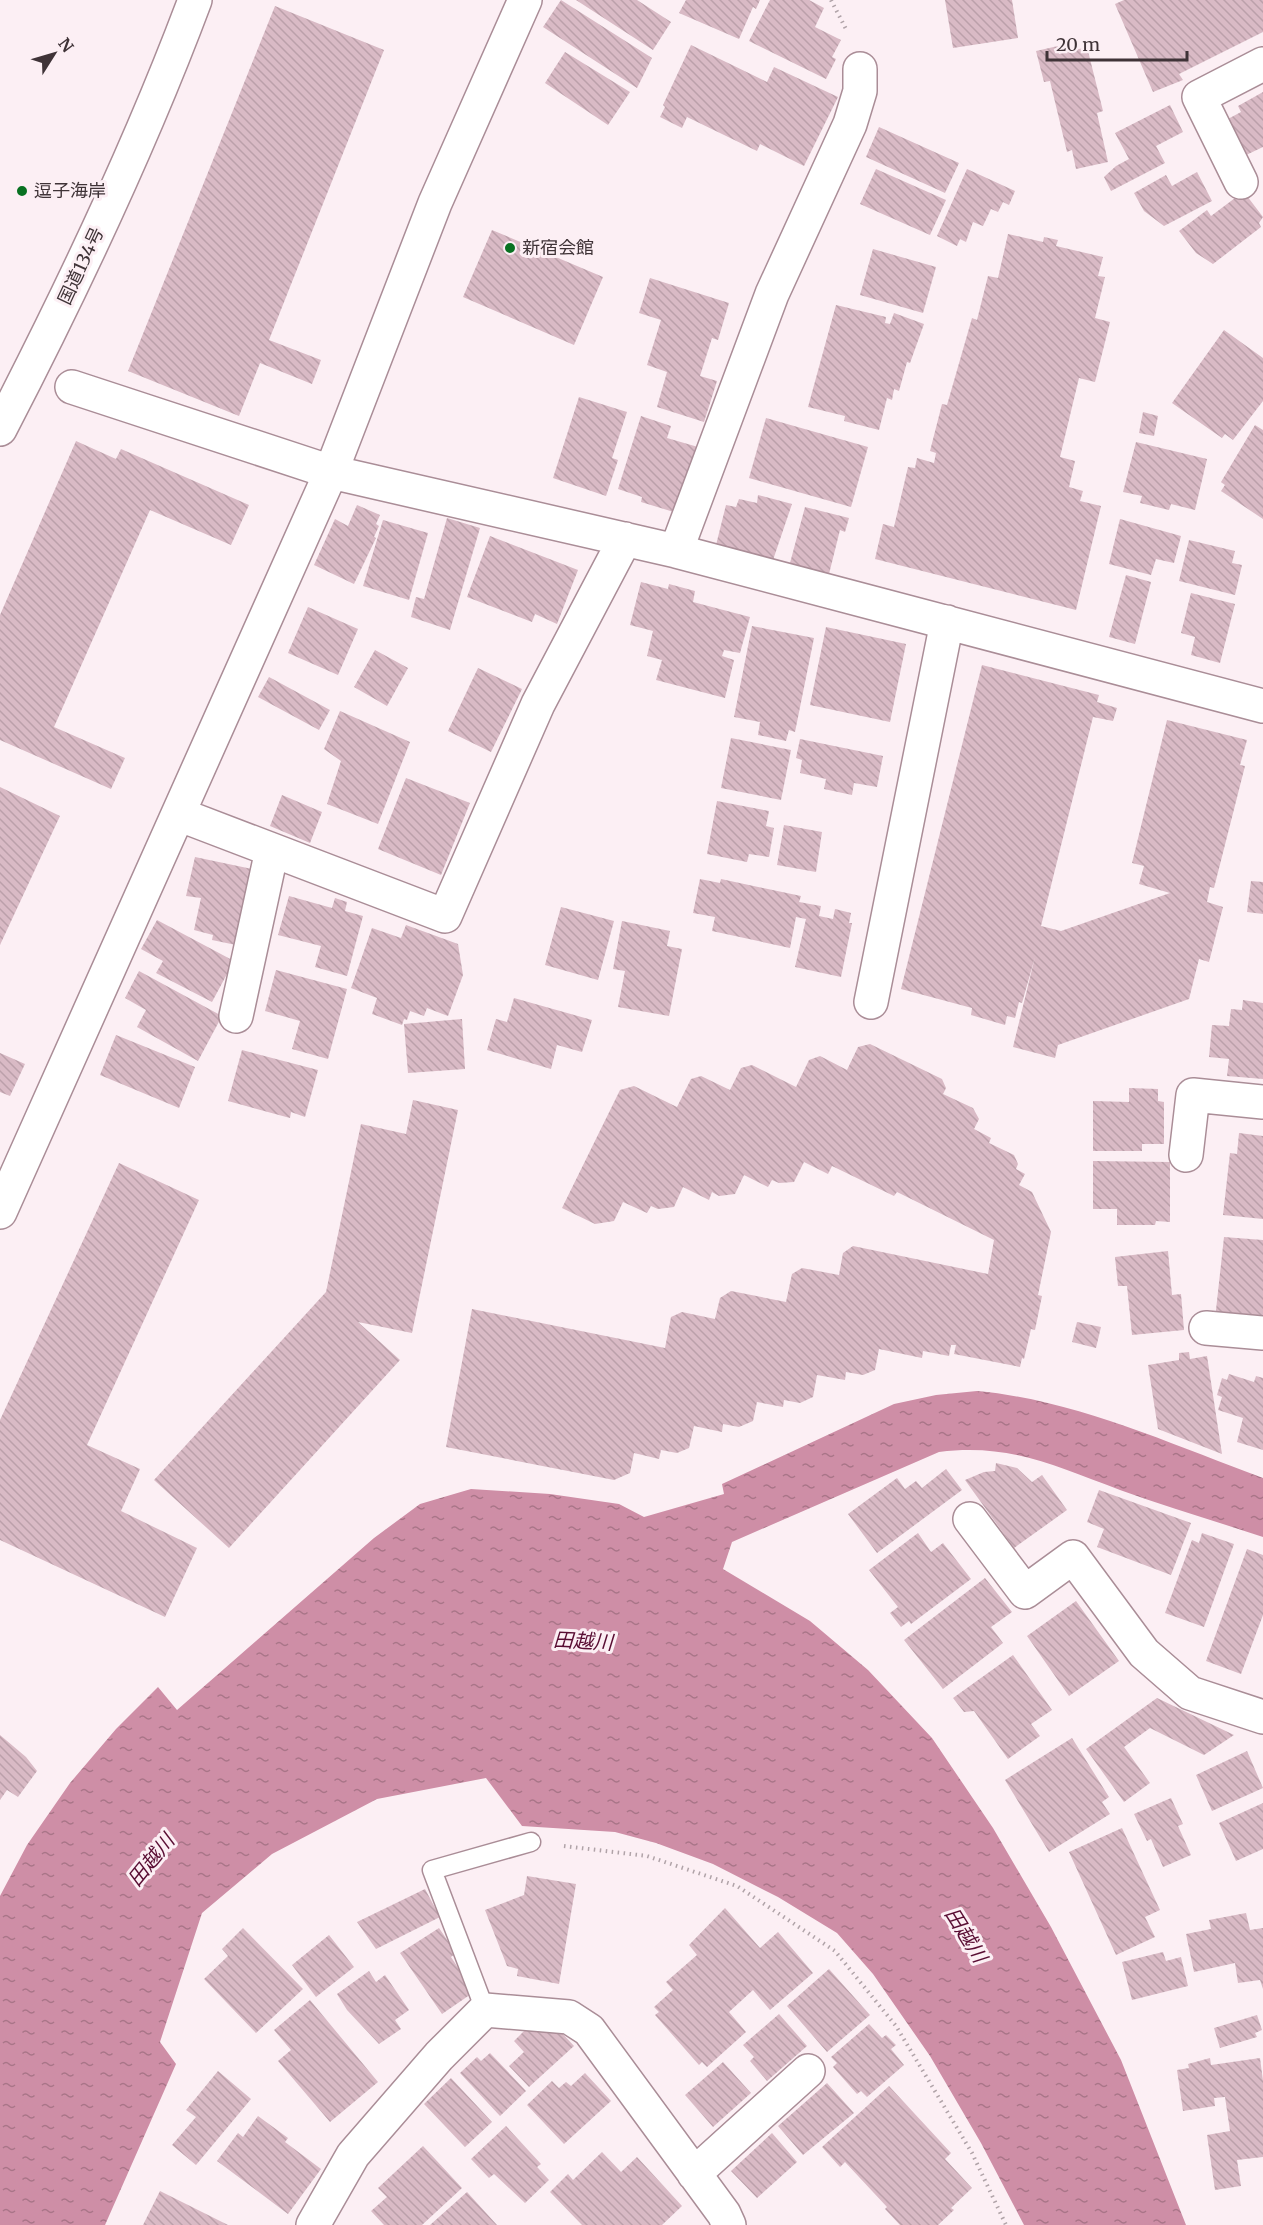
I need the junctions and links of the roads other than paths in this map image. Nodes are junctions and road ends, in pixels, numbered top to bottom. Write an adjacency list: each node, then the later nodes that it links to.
1 (195, 0): 7 (main road, 国道134号)
2 (525, 0): 8 (main road)
3 (1263, 64): 5 (main road)
4 (860, 69): 10 (main road)
5 (1241, 182)
6 (72, 387): 8 (main road)
7 (0, 429)
8 (331, 472): 9 (main road); 13 (main road)
9 (625, 539): 10 (main road); 14 (main road)
10 (676, 551): 11 (main road)
11 (947, 622): 12 (main road); 15 (main road)
12 (1263, 705)
13 (178, 814): 14 (main road); 19 (main road)
14 (273, 850): 16 (main road)
15 (871, 1002)
16 (236, 1016)
17 (1263, 1102): 18 (main road)
18 (1186, 1155)
19 (0, 1212)
20 (1206, 1328): 21 (main road)
21 (1263, 1333)
22 (970, 1519): 23 (main road)
23 (1263, 1717)
24 (531, 1842): 25 (lane)
25 (485, 2010): 27 (main road); 28 (main road)
26 (808, 2072): 27 (main road)
27 (694, 2174): 29 (main road)
28 (313, 2225)
29 (729, 2225)

